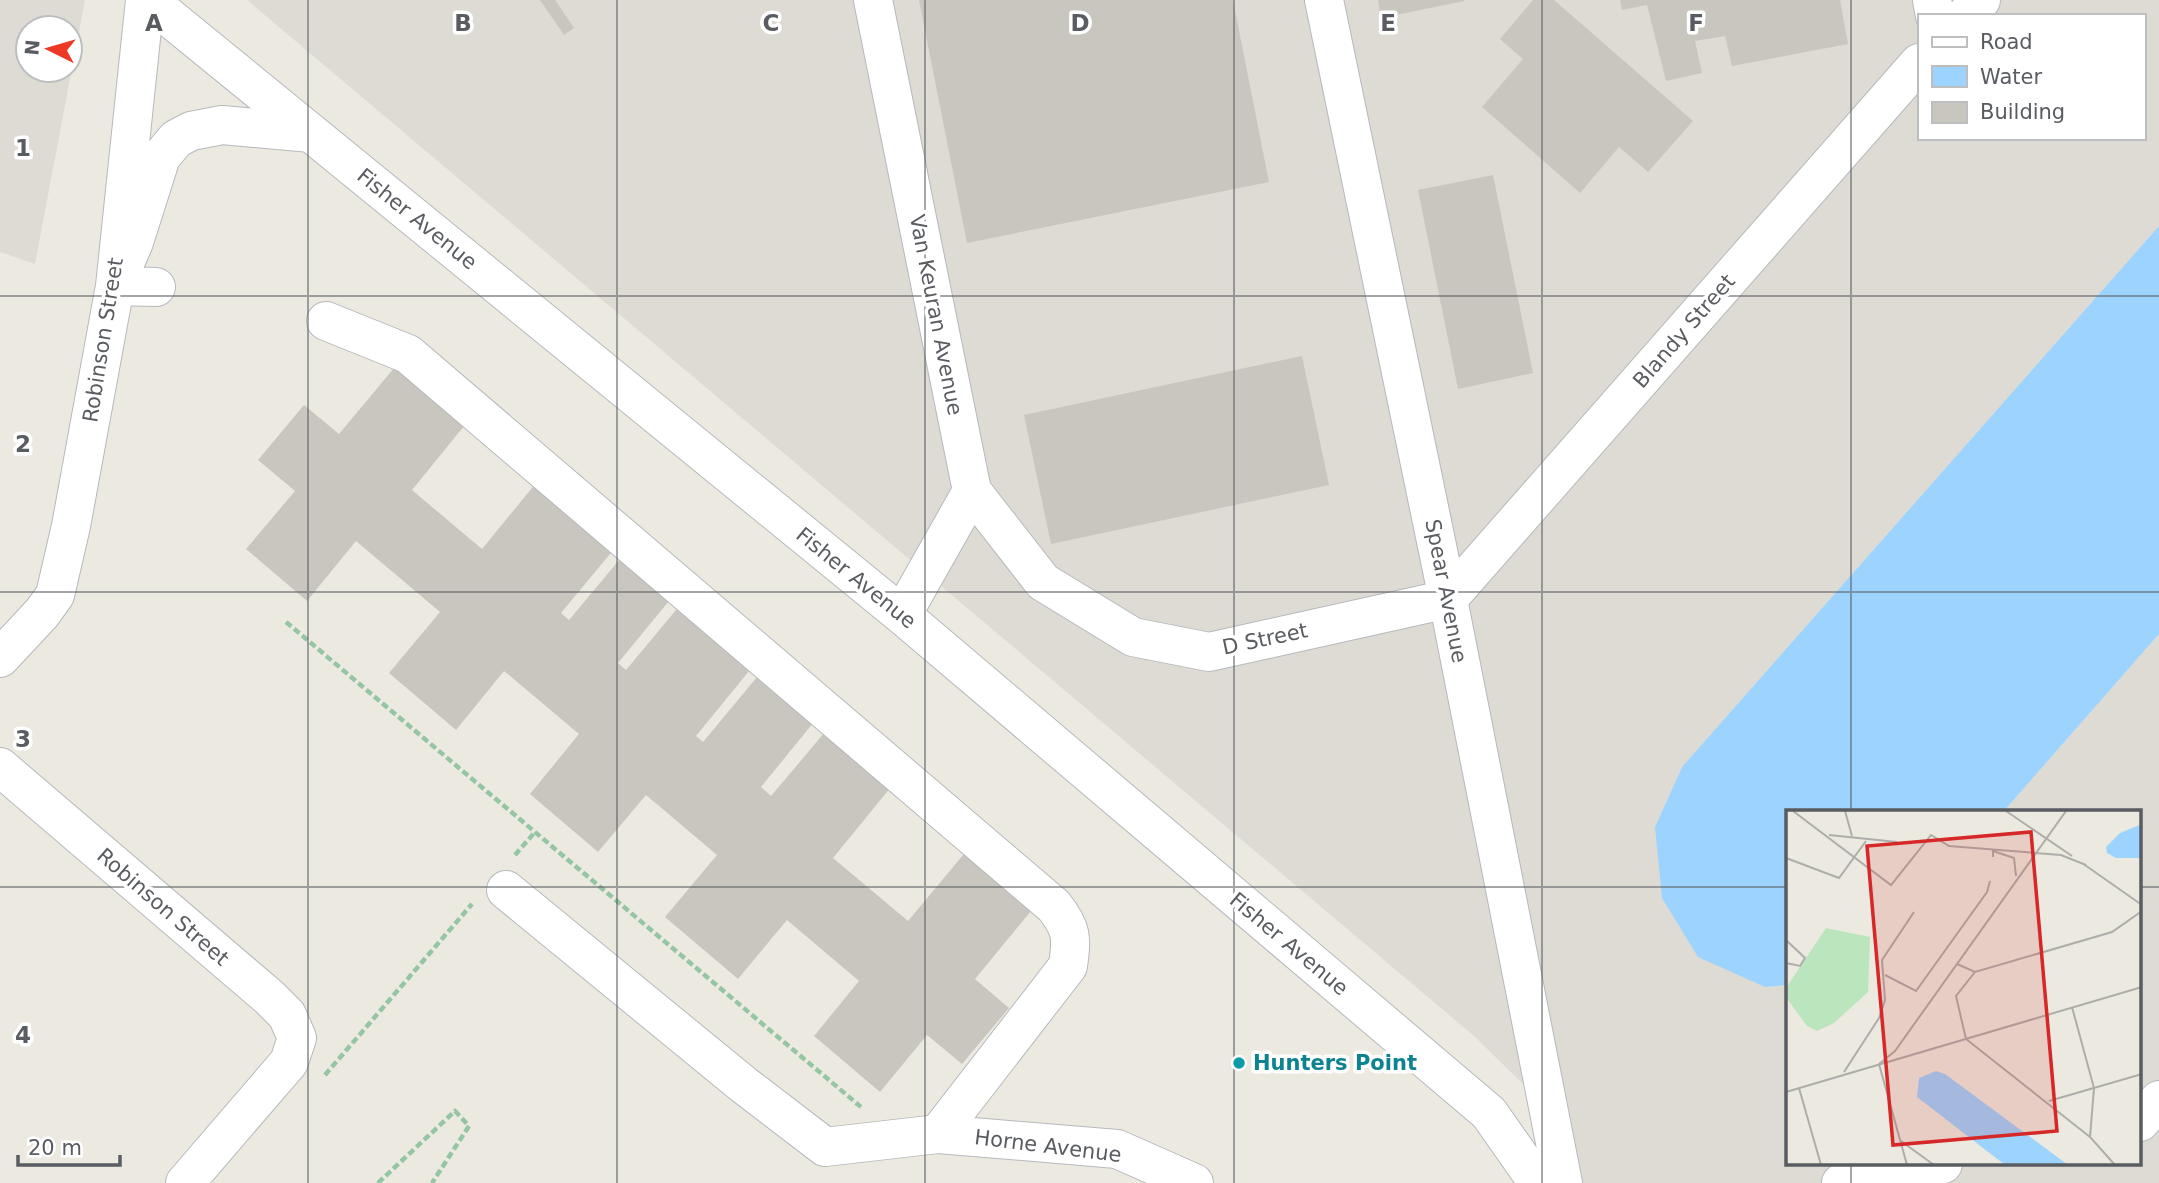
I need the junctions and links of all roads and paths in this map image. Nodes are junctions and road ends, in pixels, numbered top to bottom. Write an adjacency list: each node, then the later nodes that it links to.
1 (146, 0): 7 (street, Fisher Avenue); 8 (street, Robinson Street)
2 (873, 0): 11 (street, Van Keuran Avenue)
3 (1324, 0): 12 (street, Spear Avenue)
4 (1981, 0): 5 (street)
5 (1967, 14)
6 (1918, 64): 12 (street, Blandy Street)
7 (311, 133): 8 (street); 13 (street, Fisher Avenue)
8 (115, 286): 9 (street); 15 (street, Robinson Street)
9 (156, 287)
10 (326, 321): 23 (street)
11 (972, 491): 12 (street, D Street); 13 (street)
12 (1448, 599): 30 (street, Spear Avenue)
13 (902, 615): 29 (street, Fisher Avenue)
14 (286, 622): 17 (path)
15 (0, 658)
16 (0, 767): 19 (street, Robinson Street)
17 (535, 832): 18 (path); 21 (path)
18 (499, 882): 19 (path); 23 (street, Horne Avenue)
19 (305, 1071): 25 (street)
20 (2159, 1100): 22 (street)
21 (863, 1109)
22 (2142, 1121)
23 (938, 1134): 28 (street, Horne Avenue)
24 (1932, 1166): 31 (street)
25 (185, 1183)
26 (378, 1183): 27 (path)
27 (432, 1183)
28 (1194, 1183)
29 (1538, 1183)
30 (1563, 1183)
31 (1841, 1183)

